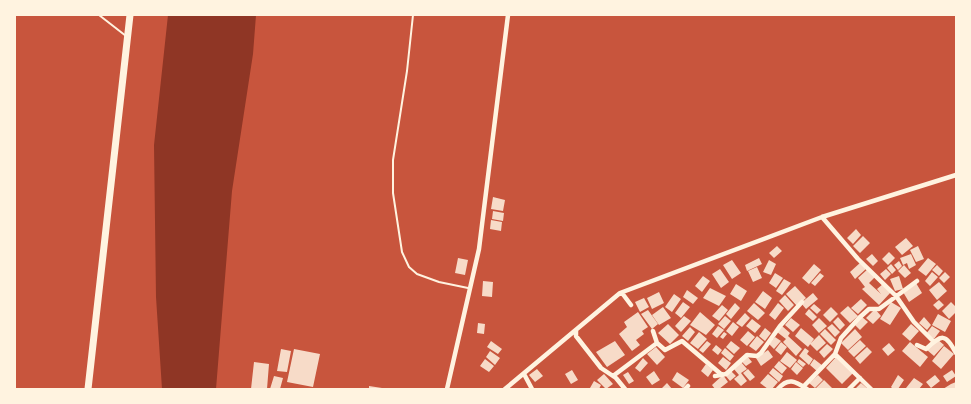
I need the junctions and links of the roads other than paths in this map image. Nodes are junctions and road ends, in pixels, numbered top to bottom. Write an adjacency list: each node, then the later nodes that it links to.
1 (99, 15): 5 (lane)
2 (130, 15): 5 (main road)
3 (412, 15): 9 (lane)
4 (508, 15): 9 (street)
5 (128, 38): 27 (main road)
6 (956, 175): 7 (street)
7 (822, 216): 10 (street); 11 (street)
8 (917, 281): 11 (street)
9 (471, 289): 28 (street)
10 (622, 293): 13 (street); 14 (street)
11 (896, 296): 16 (street); 20 (street)
12 (802, 302): 22 (street)
13 (631, 305)
14 (576, 330): 21 (street); 23 (street)
15 (653, 331): 17 (street)
16 (933, 341): 18 (street); 19 (street)
17 (657, 343): 22 (street); 23 (street)
18 (917, 345)
19 (956, 353)
20 (835, 354): 25 (street); 26 (street)
21 (524, 374): 29 (street); 30 (street)
22 (722, 375): 24 (street)
23 (613, 376): 31 (street)
24 (715, 376)
25 (860, 378): 33 (street); 34 (street)
26 (805, 388): 32 (street)
27 (88, 389)
28 (447, 389)
29 (505, 389)
30 (532, 389)
31 (625, 389)
32 (778, 389)
33 (849, 389)
34 (871, 389)

